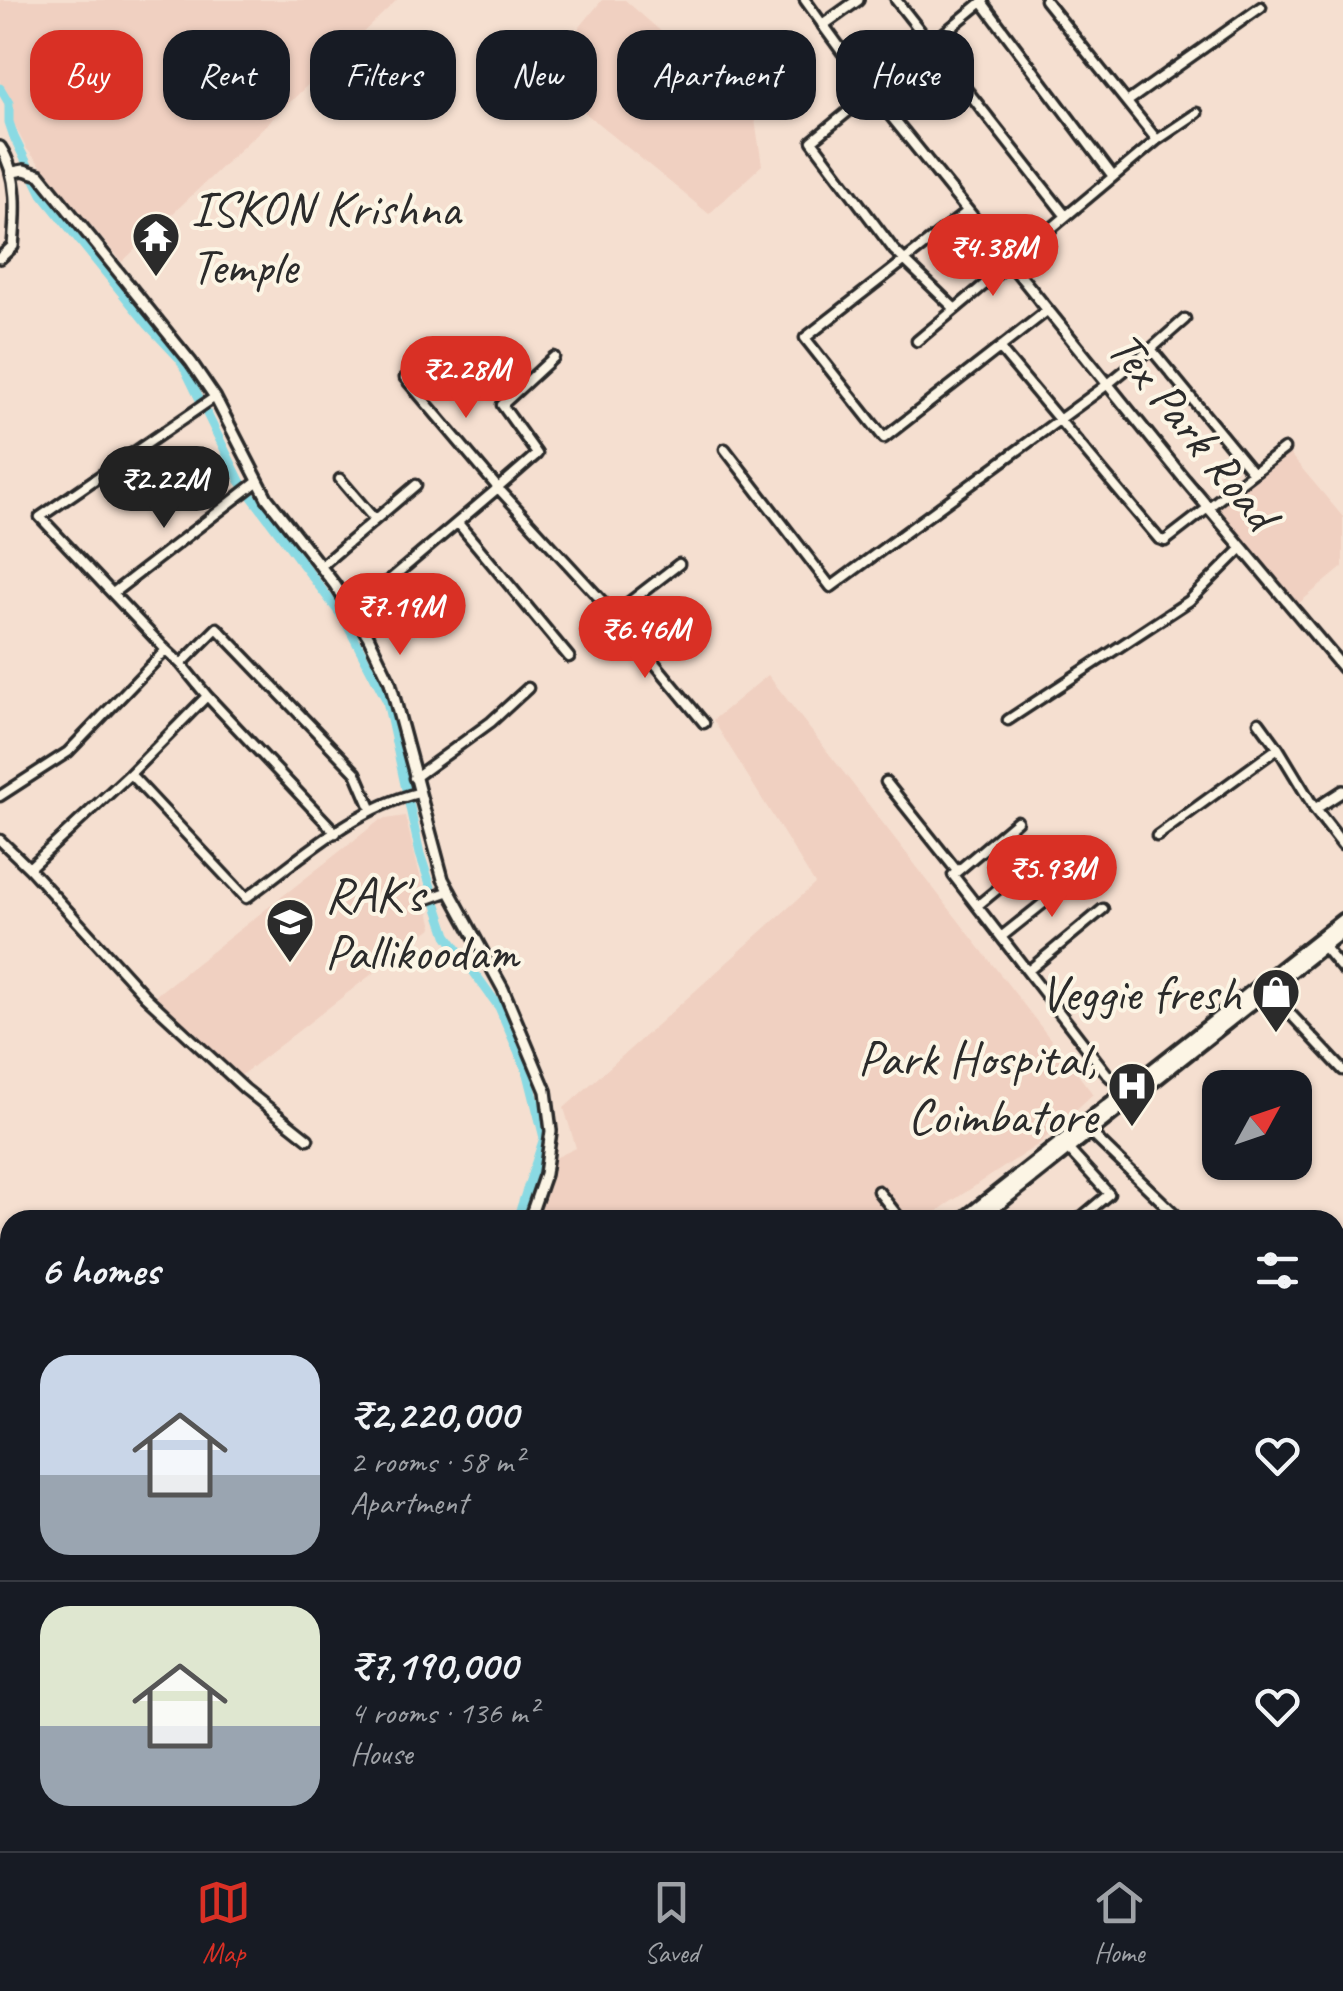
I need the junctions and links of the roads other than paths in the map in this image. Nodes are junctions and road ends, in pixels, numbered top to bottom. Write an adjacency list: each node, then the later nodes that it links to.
1 (805, 0): 7 (street, Tex Park Road)
2 (858, 0): 7 (street)
3 (896, 0): 8 (street)
4 (1045, 0): 12 (street)
5 (983, 1): 9 (street); 19 (street)
6 (1261, 7): 12 (street)
7 (824, 25): 10 (street, Tex Park Road)
8 (918, 30)
9 (950, 30)
10 (836, 42)
11 (974, 102): 21 (street)
12 (1128, 102): 16 (street)
13 (1197, 113): 16 (street)
14 (836, 120): 23 (street)
15 (893, 120): 20 (street, Tex Park Road)
16 (1157, 140): 19 (street)
17 (0, 147): 18 (street)
18 (18, 171): 22 (street); 34 (street)
19 (1112, 175): 21 (street)
20 (968, 212): 23 (street); 24 (street, Tex Park Road)
21 (1065, 215): 24 (street)
22 (0, 258)
23 (906, 262): 25 (street); 29 (street)
24 (1009, 262): 25 (street); 26 (street, Tex Park Road)
25 (953, 307): 28 (street)
26 (1048, 310): 29 (street); 33 (street, Tex Park Road)
27 (1185, 319): 30 (street)
28 (916, 341)
29 (1000, 349): 35 (street)
30 (1150, 349): 33 (street); 38 (street)
31 (554, 357): 42 (street)
32 (405, 378): 42 (street)
33 (1108, 384): 35 (street); 43 (street, Tex Park Road)
34 (212, 398): 40 (street); 49 (street)
35 (1058, 420): 36 (street); 43 (street)
36 (725, 449)
37 (1284, 449): 38 (street)
38 (1253, 473): 43 (street)
39 (340, 479): 44 (street)
40 (255, 484): 48 (street); 49 (street)
41 (416, 485): 44 (street)
42 (498, 488): 45 (street); 51 (street)
43 (1209, 507): 46 (street, Tex Park Road)
44 (375, 520): 48 (street)
45 (458, 523): 50 (street); 53 (street)
46 (1242, 548): 55 (street, Tex Park Road); 58 (street)
47 (679, 564): 51 (street)
48 (321, 566): 50 (street)
49 (112, 594): 52 (street)
50 (352, 612): 63 (street)
51 (614, 614): 60 (street)
52 (166, 650): 54 (street); 67 (street)
53 (569, 657)
54 (181, 664): 57 (street); 68 (street)
55 (1343, 668)
56 (528, 688): 63 (street)
57 (208, 696): 62 (street); 71 (street)
58 (1008, 720)
59 (1259, 722): 61 (street)
60 (704, 723)
61 (1278, 748): 69 (street); 72 (street)
62 (130, 774): 71 (street); 76 (street)
63 (414, 778): 66 (street)
64 (886, 782): 77 (street)
65 (1343, 792): 69 (street)
66 (417, 793): 68 (street); 79 (street)
67 (0, 796)
68 (371, 808): 71 (street)
69 (1315, 809): 75 (street)
70 (1017, 820): 77 (street)
71 (336, 833)
72 (1157, 836)
73 (0, 840): 76 (street)
74 (1054, 842): 81 (street)
75 (1343, 846)
76 (29, 868): 93 (street)
77 (957, 871): 81 (street)
78 (1080, 874): 85 (street)
79 (445, 893): 80 (street); 96 (street)
80 (425, 900)
81 (977, 906): 85 (street)
82 (1103, 910): 88 (street)
83 (1343, 920): 91 (main road)
84 (1343, 930): 86 (main road)
85 (1002, 937): 88 (street)
86 (1323, 946): 87 (street); 89 (main road)
87 (1343, 970)
88 (1028, 971): 91 (street)
89 (1268, 990): 90 (street); 91 (main road)
90 (1343, 1070)
91 (1129, 1095): 92 (main road); 98 (main road)
92 (1090, 1132): 94 (main road); 101 (street)
93 (308, 1139)
94 (1068, 1149): 99 (main road); 100 (street)
95 (878, 1192): 97 (street)
96 (532, 1210)
97 (892, 1210)
98 (976, 1210)
99 (991, 1210)
100 (1090, 1210)
101 (1171, 1210)

